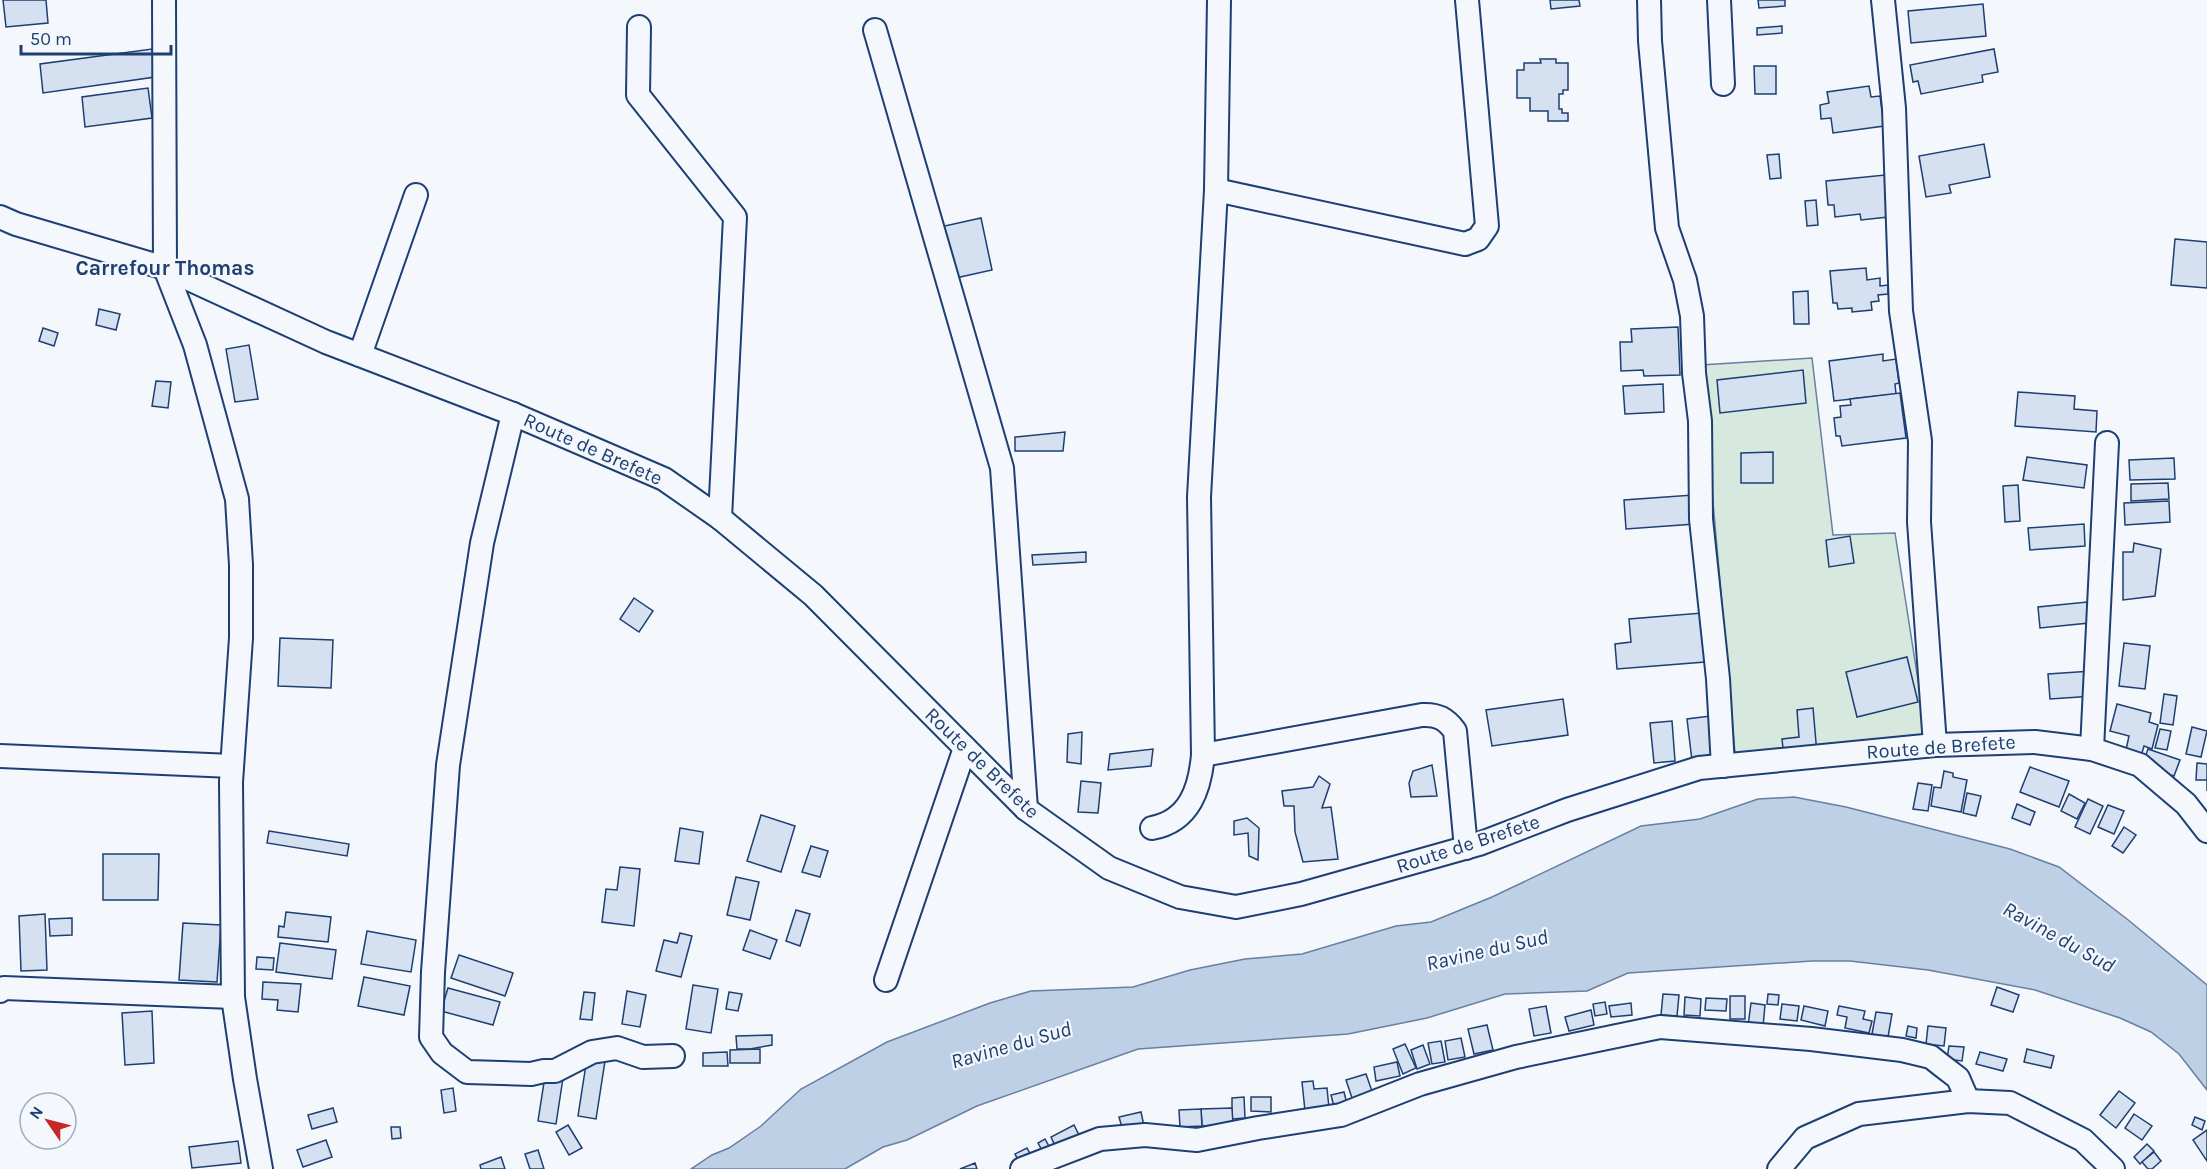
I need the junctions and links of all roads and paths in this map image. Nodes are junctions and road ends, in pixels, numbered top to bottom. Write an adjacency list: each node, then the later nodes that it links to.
1 (164, 0): 13 (street)
2 (1219, 0): 10 (street)
3 (1467, 0): 10 (street)
4 (1649, 0): 24 (street)
5 (1719, 0): 9 (street)
6 (1883, 0): 18 (street)
7 (639, 27): 17 (street)
8 (875, 30): 25 (street)
9 (1723, 84)
10 (1216, 190): 21 (street)
11 (416, 195): 14 (street)
12 (0, 217): 13 (street, Route de Brefete)
13 (165, 268): 14 (street, Route de Brefete); 23 (street)
14 (360, 355): 15 (street, Route de Brefete)
15 (513, 414): 17 (street, Route de Brefete); 32 (street)
16 (2107, 443): 20 (street)
17 (720, 518): 19 (street, Route de Brefete)
18 (1935, 745): 20 (street, Route de Brefete); 24 (street, Route de Brefete)
19 (965, 748): 25 (street, Route de Brefete); 29 (street)
20 (2092, 749): 27 (street, Route de Brefete)
21 (1203, 755): 26 (street); 28 (street)
22 (0, 756): 23 (street)
23 (232, 766): 31 (street)
24 (1723, 766): 28 (street, Route de Brefete)
25 (1026, 809): 28 (street, Route de Brefete)
26 (1152, 828)
27 (2207, 831)
28 (1466, 848)
29 (886, 980)
30 (0, 991): 31 (street)
31 (233, 998): 34 (street)
32 (673, 1056)
33 (1968, 1101): 35 (street); 36 (street); 37 (street)
34 (261, 1169)
35 (1022, 1169)
36 (1779, 1169)
37 (2113, 1169)

